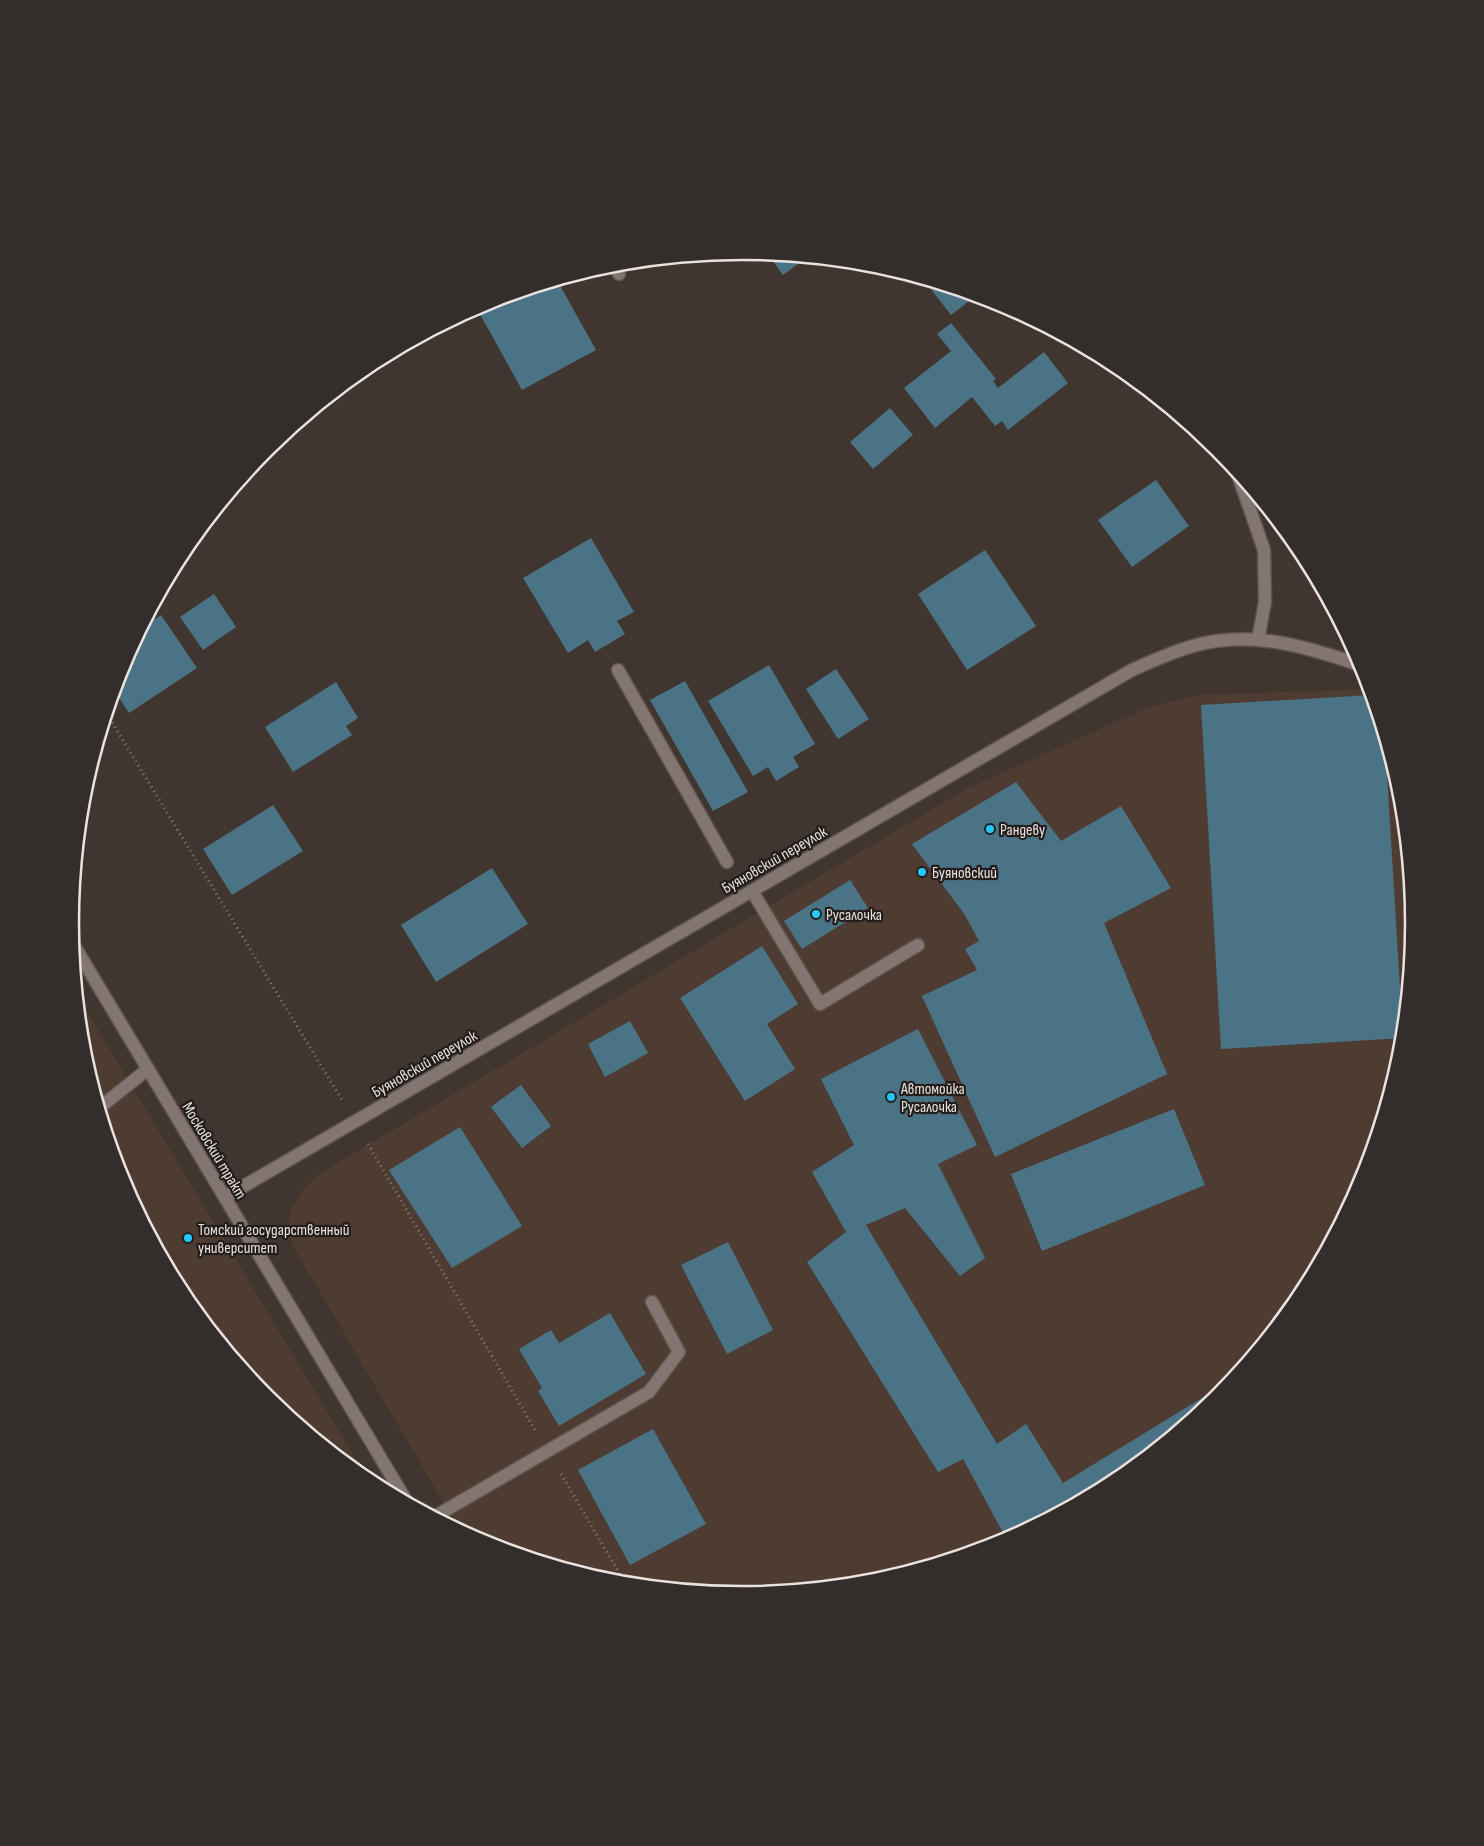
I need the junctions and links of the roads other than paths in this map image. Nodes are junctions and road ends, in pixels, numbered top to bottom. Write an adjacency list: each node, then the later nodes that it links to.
1 (1242, 488): 2 (street)
2 (1258, 640): 3 (street, Буяновский переулок); 6 (street, Буяновский переулок)
3 (1352, 662)
4 (618, 670): 5 (street)
5 (727, 862)
6 (752, 891): 7 (street); 11 (street, Буяновский переулок)
7 (918, 944)
8 (80, 955): 9 (street, Московский тракт)
9 (148, 1069): 10 (street); 11 (street, Московский тракт)
10 (104, 1104)
11 (225, 1197): 13 (street, Московский тракт)
12 (652, 1302): 14 (street)
13 (402, 1492)
14 (440, 1513)

